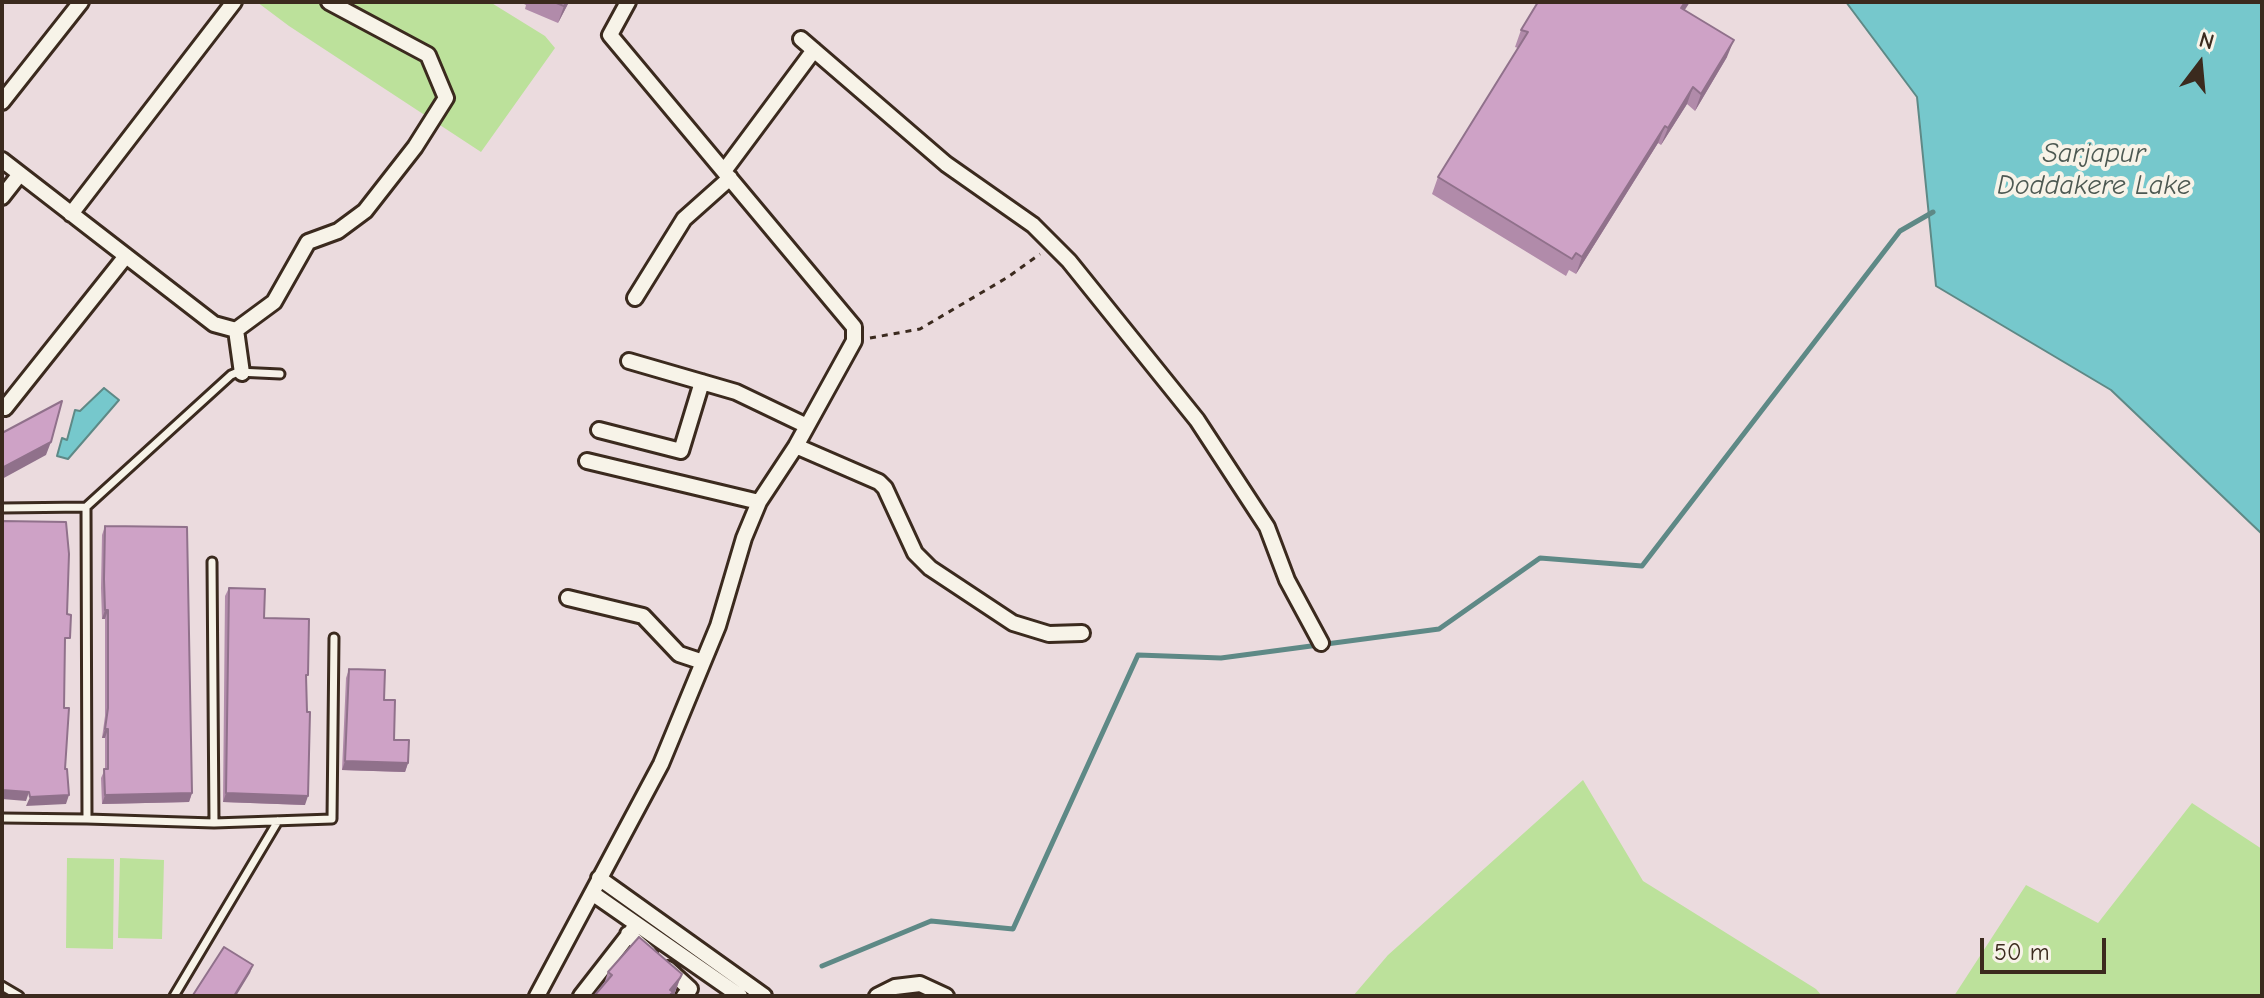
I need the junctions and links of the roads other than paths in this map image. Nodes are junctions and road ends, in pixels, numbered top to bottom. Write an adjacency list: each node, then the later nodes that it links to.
1 (81, 2): 7 (street)
2 (234, 2): 12 (street)
3 (329, 2): 15 (street)
4 (628, 2): 10 (street)
5 (801, 39): 6 (street)
6 (814, 50): 10 (street); 32 (street)
7 (2, 102)
8 (2, 160): 9 (street)
9 (20, 174): 11 (street); 12 (street)
10 (727, 174): 14 (street); 21 (street)
11 (2, 197)
12 (71, 214): 13 (street)
13 (126, 256): 15 (street); 20 (street)
14 (635, 298)
15 (236, 330): 17 (street)
16 (629, 361): 19 (street)
17 (242, 373): 18 (lane); 26 (lane)
18 (280, 374)
19 (702, 382): 21 (street); 22 (street)
20 (2, 406)
21 (807, 426): 23 (street)
22 (599, 430)
23 (796, 446): 25 (street); 30 (street)
24 (587, 461): 25 (street)
25 (759, 502): 33 (street)
26 (86, 507): 27 (lane); 35 (lane)
27 (2, 508)
28 (212, 562): 37 (lane)
29 (568, 598): 33 (street)
30 (1082, 633)
31 (334, 638): 36 (lane)
32 (1321, 643)
33 (703, 662): 38 (street)
34 (2, 818): 35 (lane)
35 (87, 819): 37 (lane)
36 (278, 821): 37 (lane); 43 (lane)
37 (214, 823)
38 (599, 878): 39 (street); 48 (street)
39 (592, 893): 40 (street); 44 (street)
40 (632, 929): 45 (street); 46 (street); 47 (street)
41 (2, 986): 42 (lane)
42 (19, 996)
43 (174, 996)
44 (537, 996)
45 (581, 996)
46 (684, 996)
47 (740, 996)
48 (764, 996)
49 (877, 996): 50 (street)
50 (946, 996)

